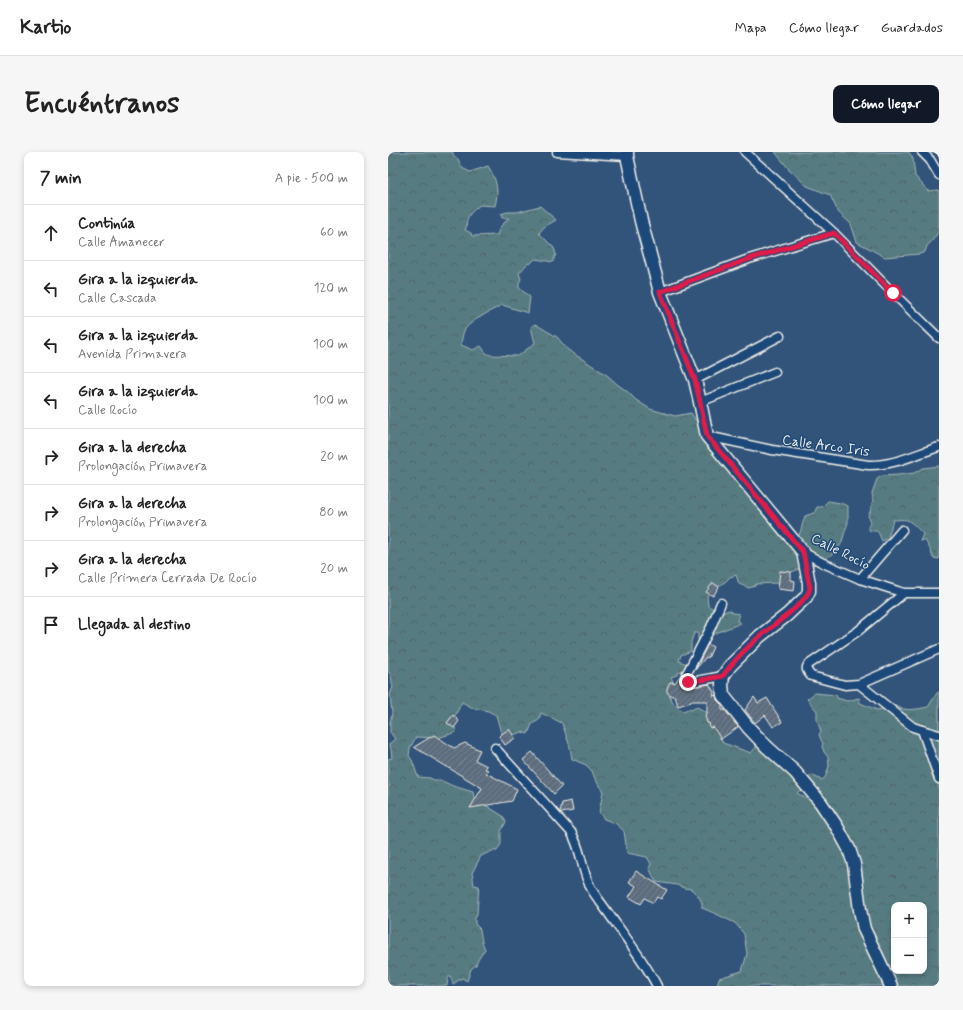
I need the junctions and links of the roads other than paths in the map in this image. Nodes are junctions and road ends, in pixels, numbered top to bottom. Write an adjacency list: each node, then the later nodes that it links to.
1 (557, 152): 4 (street)
2 (745, 152): 6 (street)
3 (922, 152): 5 (street)
4 (627, 154): 7 (street)
5 (939, 175)
6 (834, 233): 7 (street); 9 (street)
7 (660, 292): 11 (street)
8 (780, 336): 11 (street)
9 (939, 338)
10 (775, 372): 12 (street)
11 (695, 380): 12 (street)
12 (700, 402): 13 (street)
13 (707, 436): 14 (street, Calle Arco Iris); 16 (street, Calle Rocío)
14 (939, 447)
15 (902, 530): 17 (street)
16 (803, 552): 17 (street, Calle Rocío); 22 (street)
17 (860, 579): 18 (street, Calle Rocío)
18 (904, 593): 19 (street, Calle Rocío); 23 (street)
19 (939, 593)
20 (721, 603): 22 (street)
21 (939, 649): 23 (street)
22 (723, 676): 29 (street)
23 (860, 684): 24 (street)
24 (922, 730): 25 (street); 27 (street)
25 (939, 735)
26 (495, 748): 28 (street)
27 (939, 779)
28 (656, 986)
29 (891, 986)

